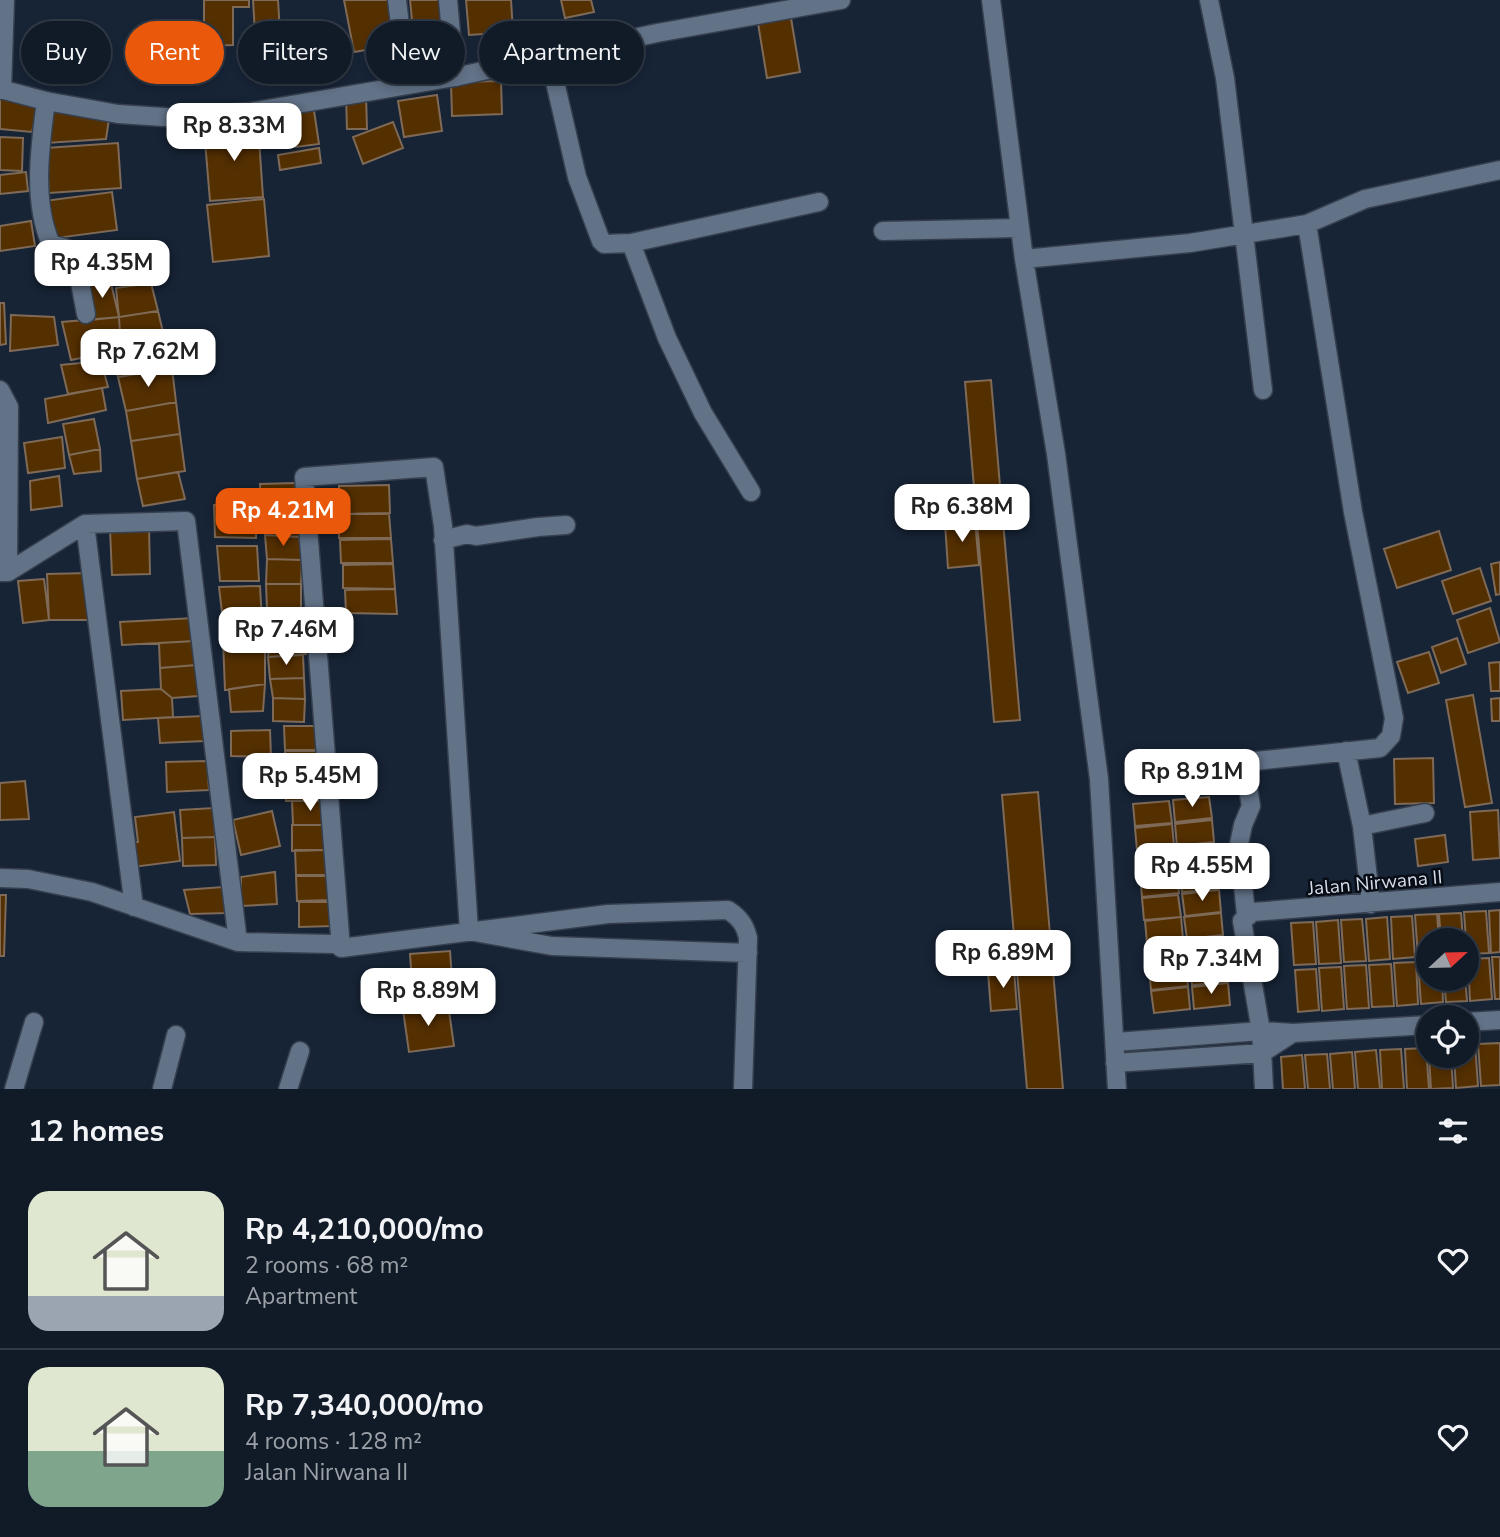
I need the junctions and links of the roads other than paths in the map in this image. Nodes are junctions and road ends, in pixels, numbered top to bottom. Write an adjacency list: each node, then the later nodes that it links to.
1 (5, 0): 12 (street)
2 (397, 0): 7 (street)
3 (448, 0): 8 (street)
4 (841, 0): 9 (street)
5 (991, 0): 17 (street)
6 (1209, 0): 19 (street)
7 (400, 21)
8 (450, 21)
9 (644, 36)
10 (407, 84): 13 (street)
11 (556, 84): 20 (street)
12 (1, 89): 13 (street)
13 (46, 101): 22 (street)
14 (1500, 170): 16 (street)
15 (819, 202): 20 (street)
16 (1307, 224): 19 (street); 30 (street)
17 (1020, 228): 18 (street); 21 (street)
18 (883, 231)
19 (1245, 232): 21 (street); 24 (street)
20 (631, 243): 25 (street)
21 (1024, 259): 49 (street)
22 (86, 314)
23 (0, 390): 29 (street)
24 (1263, 390)
25 (751, 492)
26 (85, 524): 29 (street); 36 (street); 39 (street)
27 (566, 525): 28 (street)
28 (443, 540): 38 (street); 38 (street)
29 (4, 572)
30 (1346, 751): 32 (street); 37 (street)
31 (1425, 813): 32 (street)
32 (1362, 826): 35 (street)
33 (0, 878): 36 (street)
34 (1500, 892): 35 (street, Jalan Nirwana II)
35 (1371, 904): 37 (street, Jalan Nirwana II)
36 (134, 907): 39 (street)
37 (1246, 915): 46 (street)
38 (469, 931): 41 (street); 41 (street)
39 (238, 942): 40 (street)
40 (332, 944)
41 (748, 954): 56 (street)
42 (1500, 1020): 43 (street)
43 (1479, 1021)
44 (34, 1022): 53 (street)
45 (1416, 1025): 47 (street)
46 (1261, 1031): 47 (street); 49 (street); 51 (street)
47 (1293, 1033): 51 (street)
48 (176, 1035): 54 (street)
49 (1116, 1042): 52 (street)
50 (300, 1051): 55 (street)
51 (1262, 1053): 52 (street); 58 (street)
52 (1115, 1063): 57 (street)
53 (14, 1089)
54 (162, 1089)
55 (288, 1089)
56 (743, 1089)
57 (1117, 1089)
58 (1264, 1089)

